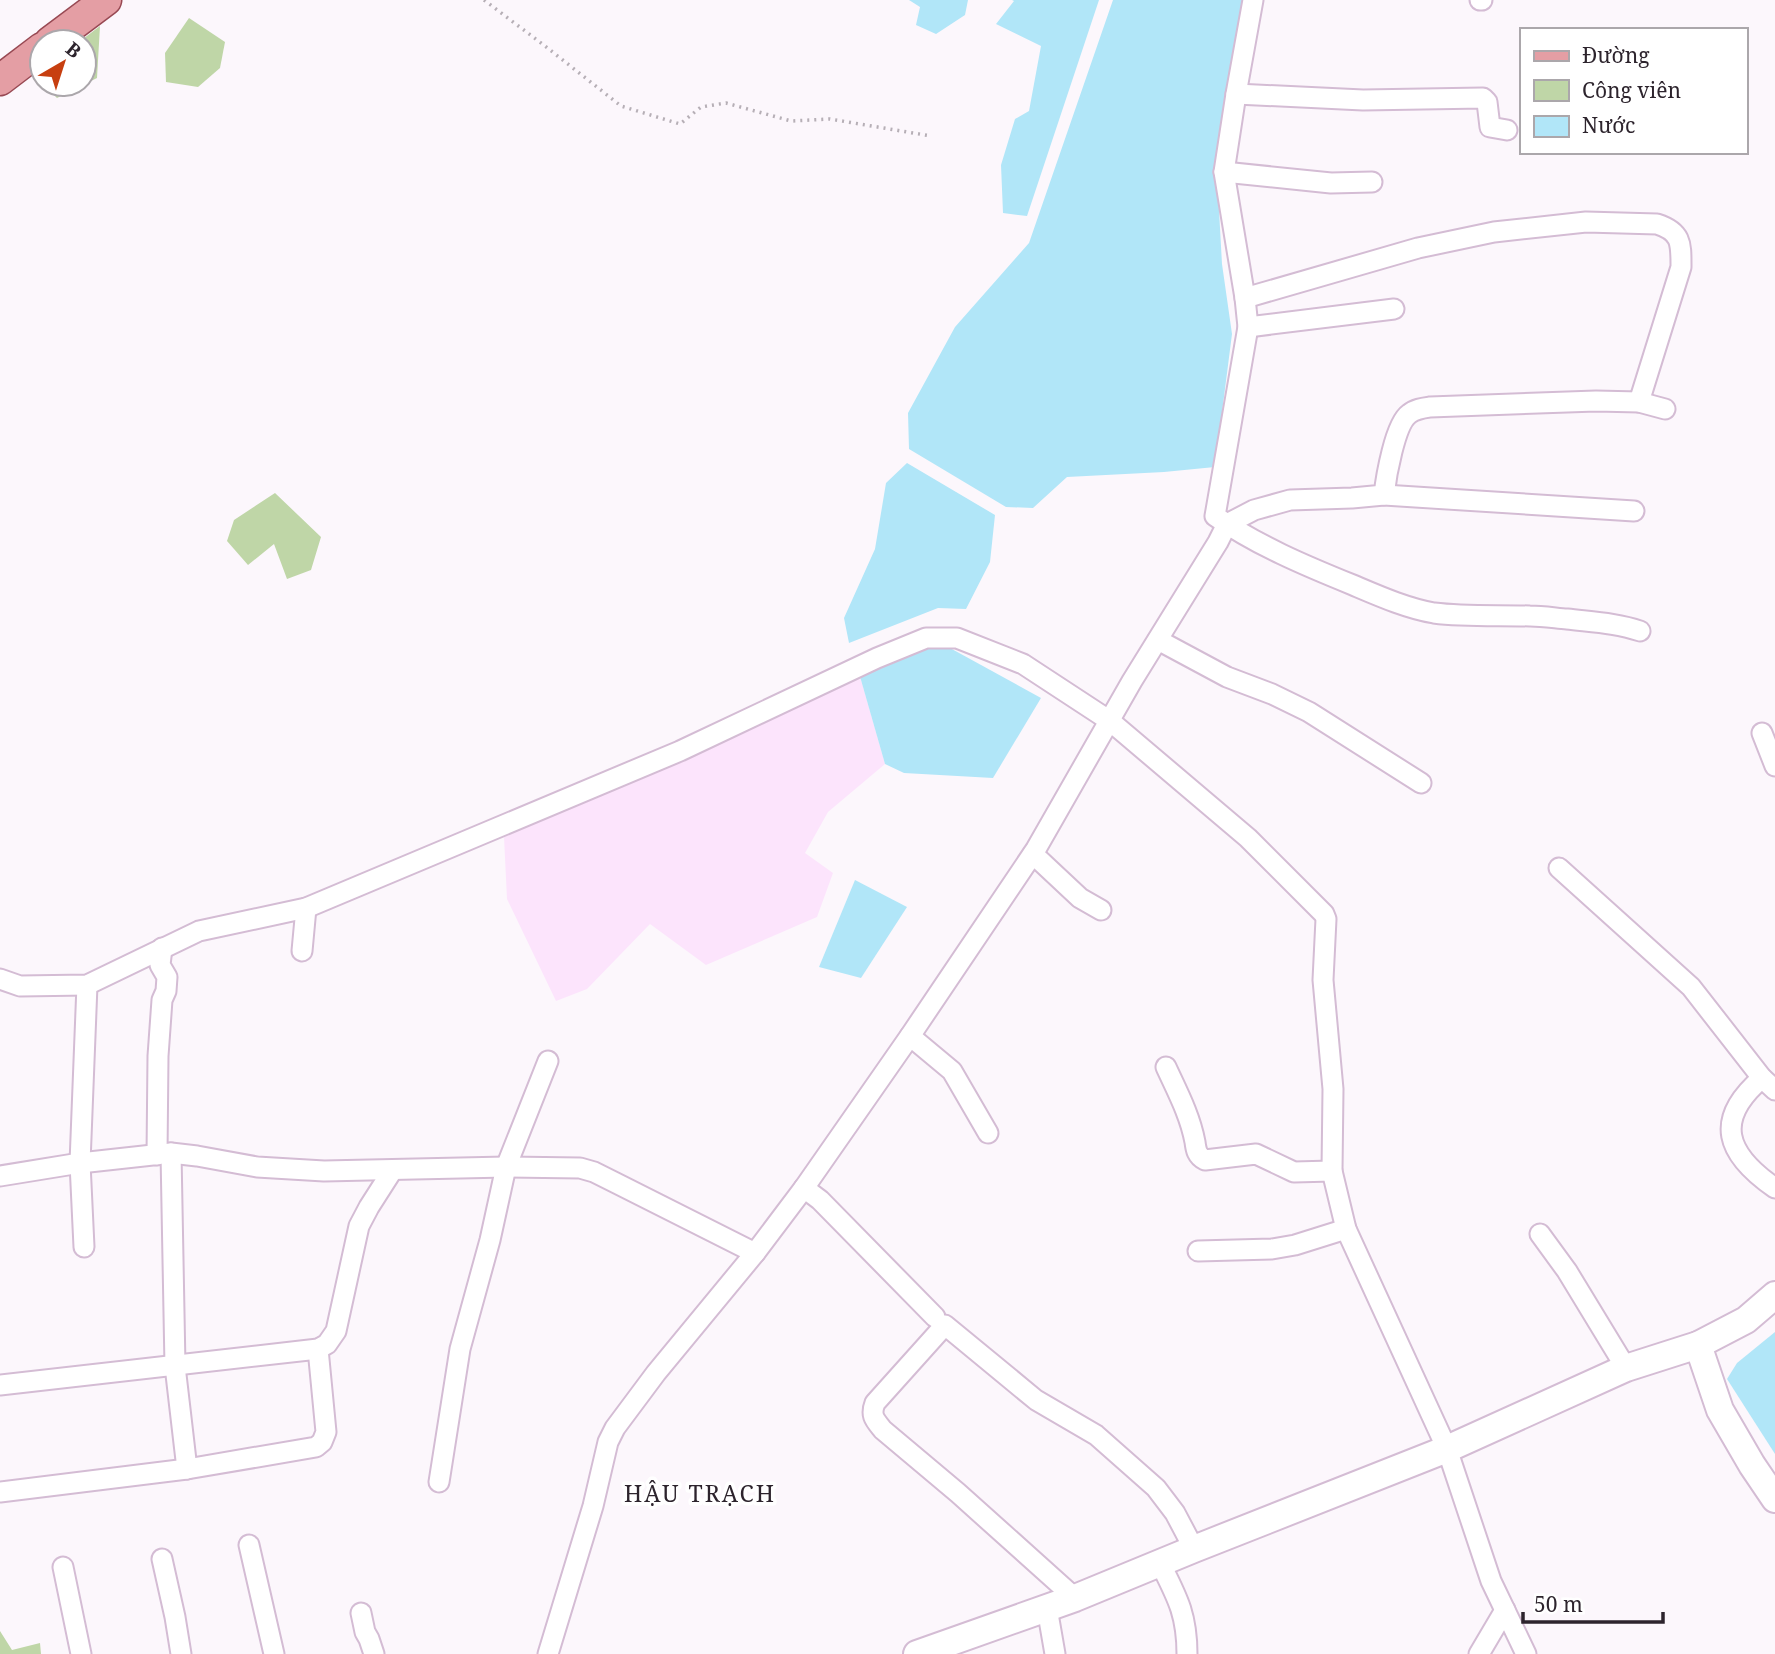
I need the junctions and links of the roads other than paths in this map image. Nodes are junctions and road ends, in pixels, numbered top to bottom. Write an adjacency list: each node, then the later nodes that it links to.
1 (106, 0): 3 (main road)
2 (1253, 0): 6 (street)
3 (69, 28)
4 (28, 59): 5 (main road)
5 (0, 80)
6 (1236, 94): 7 (street); 8 (street)
7 (1507, 130)
8 (1224, 172): 9 (street); 10 (street)
9 (1373, 181)
10 (1245, 298): 12 (street); 13 (street)
11 (1394, 309): 12 (street)
12 (1248, 327): 17 (street)
13 (1639, 402): 14 (street); 15 (street)
14 (1665, 409)
15 (1384, 495): 16 (street); 17 (street)
16 (1634, 511)
17 (1227, 524): 18 (street); 19 (street)
18 (1640, 632)
19 (1158, 640): 20 (street); 23 (street)
20 (1110, 721): 24 (street); 26 (street); 41 (street)
21 (1762, 733): 22 (street)
22 (1775, 766)
23 (1421, 783)
24 (1032, 854): 27 (street); 32 (street)
25 (1559, 868): 35 (street)
26 (306, 908): 28 (street); 29 (street)
27 (1101, 910)
28 (162, 948): 31 (street); 37 (street)
29 (302, 951)
30 (0, 979): 31 (street)
31 (87, 985): 38 (street)
32 (910, 1036): 36 (street); 43 (street)
33 (548, 1061): 39 (street)
34 (1166, 1067): 41 (street)
35 (1769, 1084): 44 (street)
36 (988, 1133)
37 (164, 1154): 38 (street); 40 (street); 54 (street)
38 (80, 1163): 42 (street); 47 (street)
39 (506, 1167): 40 (street); 49 (street); 59 (street)
40 (392, 1171): 53 (street)
41 (1332, 1171): 45 (street)
42 (0, 1176)
43 (804, 1188): 49 (street); 51 (street)
44 (1775, 1188)
45 (1346, 1229): 48 (street); 57 (street)
46 (1540, 1234): 55 (street)
47 (85, 1247)
48 (1198, 1251)
49 (755, 1254): 75 (street)
50 (1775, 1295): 52 (street)
51 (935, 1317)
52 (1698, 1345): 55 (street); 61 (street)
53 (318, 1349): 54 (street); 58 (street)
54 (175, 1366): 56 (street); 58 (street)
55 (1626, 1368): 57 (street)
56 (0, 1385)
57 (1447, 1449): 63 (street); 69 (street)
58 (187, 1469): 60 (street)
59 (439, 1482)
60 (0, 1492)
61 (1775, 1499)
62 (250, 1545): 73 (street)
63 (1194, 1549): 65 (street); 67 (street)
64 (162, 1559): 72 (street)
65 (1160, 1563): 67 (street); 78 (street)
66 (63, 1567): 71 (street)
67 (1075, 1598): 68 (street)
68 (1047, 1608): 76 (street); 77 (street)
69 (1505, 1610): 79 (street); 80 (street)
70 (361, 1613): 74 (street)
71 (81, 1654)
72 (181, 1654)
73 (274, 1654)
74 (374, 1654)
75 (548, 1654)
76 (917, 1654)
77 (1055, 1654)
78 (1187, 1654)
79 (1479, 1654)
80 (1525, 1654)

